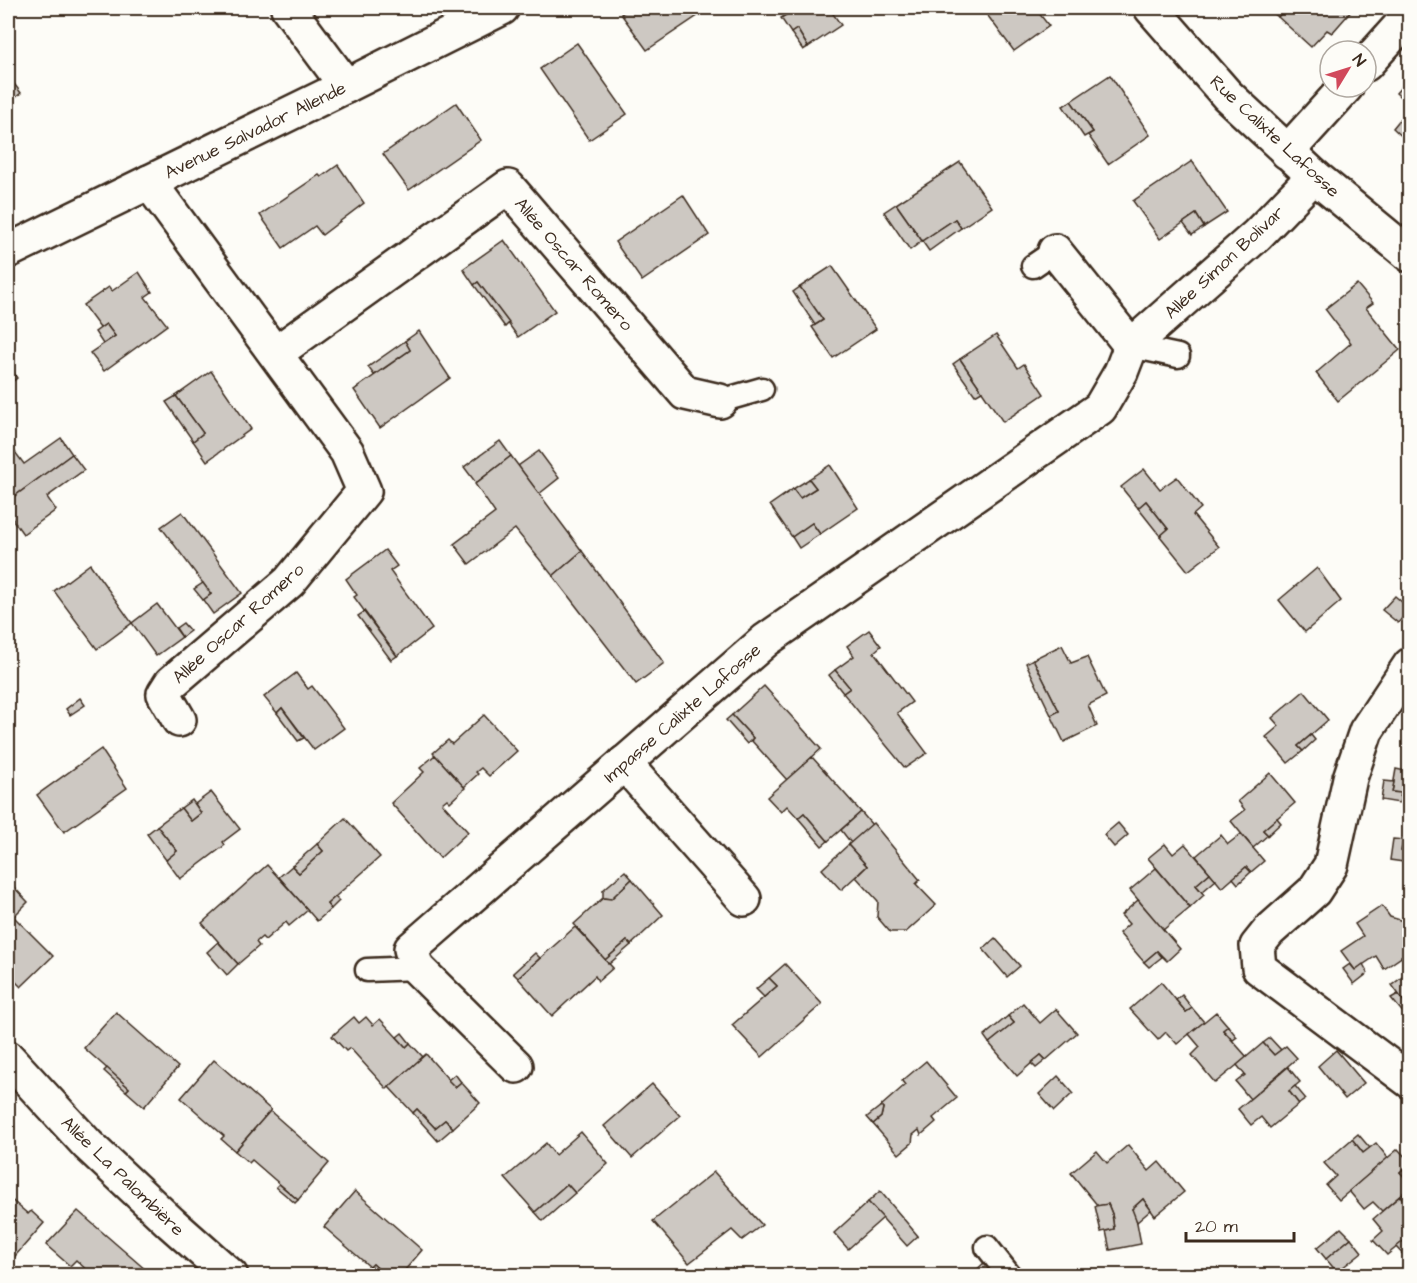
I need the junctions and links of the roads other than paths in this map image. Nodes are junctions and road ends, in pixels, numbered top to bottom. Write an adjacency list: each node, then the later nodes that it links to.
1 (288, 8): 6 (street)
2 (502, 8): 6 (street, Avenue Salvador Allende)
3 (1151, 8): 8 (street, Rue Calixte Lafosse)
4 (1410, 15): 5 (street)
5 (1378, 51)
6 (346, 86): 10 (street, Avenue Salvador Allende)
7 (1335, 99): 8 (street)
8 (1287, 152): 9 (street, Rue Calixte Lafosse)
9 (1314, 176): 12 (street, Rue Calixte Lafosse); 14 (street, Allée Simon Bolivar)
10 (149, 182): 11 (street, Avenue Salvador Allende); 15 (street, Allée Oscar Romero)
11 (8, 251)
12 (1410, 255)
13 (1044, 258): 14 (street)
14 (1131, 346): 16 (lane); 19 (street, Allée Simon Bolivar)
15 (276, 353): 18 (street, Allée Oscar Romero); 21 (street, Allée Oscar Romero)
16 (1178, 356)
17 (762, 389): 18 (lane)
18 (720, 401)
19 (1100, 408): 22 (street, Impasse Calixte Lafosse)
20 (1410, 665): 28 (street)
21 (178, 720)
22 (624, 763): 23 (street); 24 (street, Impasse Calixte Lafosse)
23 (744, 899)
24 (417, 968): 25 (lane); 27 (street)
25 (367, 970)
26 (14, 1065): 30 (street, Allée La Palombière)
27 (516, 1066)
28 (1410, 1081)
29 (987, 1247): 31 (lane)
30 (231, 1275)
31 (1010, 1275)

